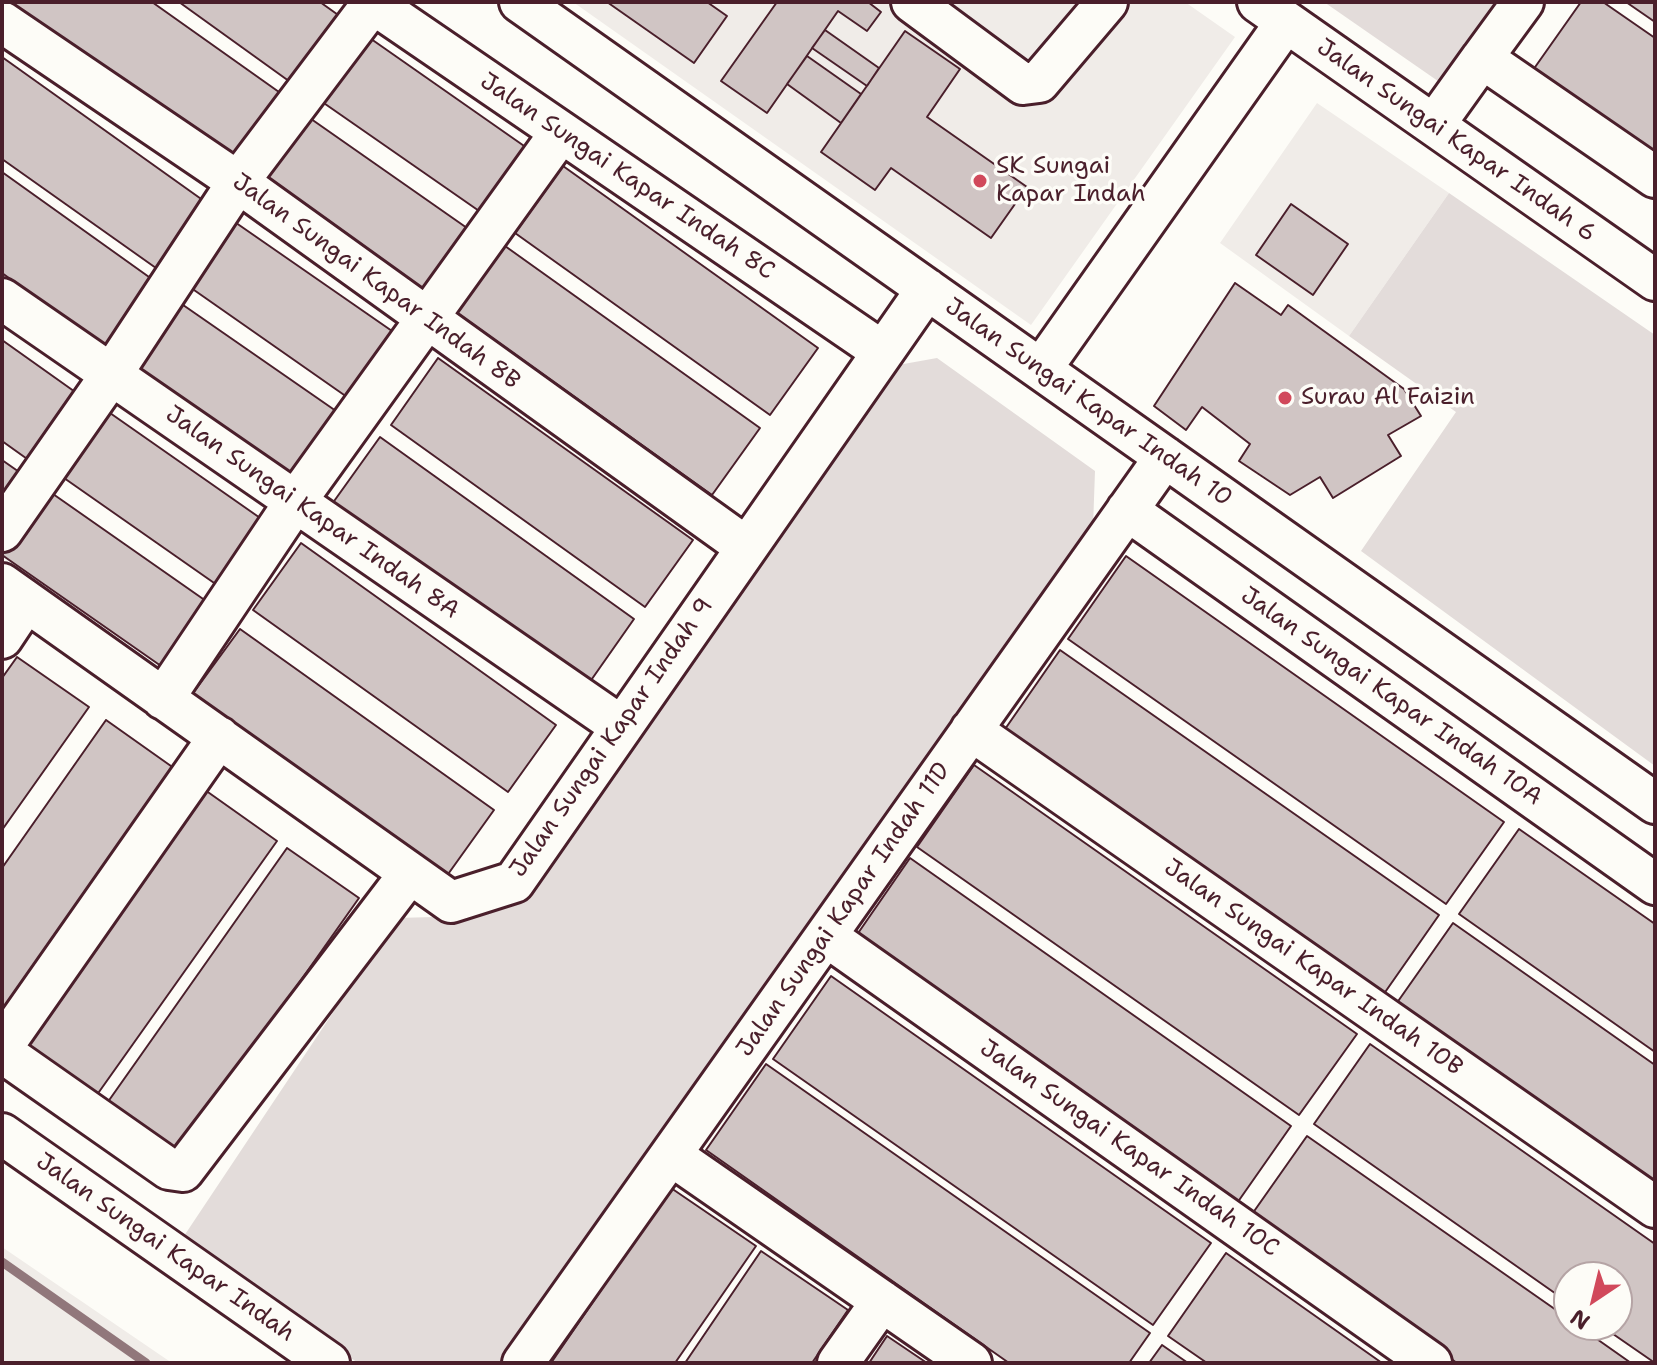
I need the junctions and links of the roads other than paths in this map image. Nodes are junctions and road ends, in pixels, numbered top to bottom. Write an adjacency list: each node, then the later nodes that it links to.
1 (520, 2): 14 (street, Jalan Sungai Kapar Indah 10)
2 (912, 2): 3 (street)
3 (1107, 2)
4 (1523, 2): 8 (street)
5 (372, 3): 10 (street, Jalan Sungai Kapar Indah 8C); 12 (street)
6 (1272, 12): 9 (street, Jalan Sungai Kapar Indah 6); 18 (street)
7 (2, 22): 12 (street, Jalan Sungai Kapar Indah 8B)
8 (1482, 58): 9 (street); 11 (street)
9 (1434, 125): 13 (street, Jalan Sungai Kapar Indah 6)
10 (561, 132): 16 (street); 17 (street, Jalan Sungai Kapar Indah 8C)
11 (1655, 177)
12 (238, 182): 16 (street, Jalan Sungai Kapar Indah 8B); 19 (street)
13 (1655, 280)
14 (927, 289): 17 (street, Jalan Sungai Kapar Indah 9); 18 (street, Jalan Sungai Kapar Indah 10)
15 (2, 299): 19 (street, Jalan Sungai Kapar Indah 8A)
16 (426, 319): 21 (street); 24 (street, Jalan Sungai Kapar Indah 8B)
17 (883, 352): 24 (street, Jalan Sungai Kapar Indah 9)
18 (1041, 369): 20 (street, Jalan Sungai Kapar Indah 10)
19 (111, 375): 21 (street, Jalan Sungai Kapar Indah 8A); 23 (street)
20 (1165, 457): 22 (street, Jalan Sungai Kapar Indah 11D); 31 (street, Jalan Sungai Kapar Indah 10)
21 (295, 502): 27 (street); 28 (street, Jalan Sungai Kapar Indah 8A)
22 (1127, 510): 29 (street, Jalan Sungai Kapar Indah 11D); 33 (street, Jalan Sungai Kapar Indah 10A)
23 (2, 531)
24 (746, 547): 28 (street, Jalan Sungai Kapar Indah 9)
25 (14, 593): 26 (street); 27 (street, Jalan Sungai Kapar Indah 9)
26 (2, 638)
27 (163, 699): 30 (street, Jalan Sungai Kapar Indah 9)
28 (622, 727): 32 (street, Jalan Sungai Kapar Indah 9)
29 (971, 730): 34 (street, Jalan Sungai Kapar Indah 11D); 38 (street, Jalan Sungai Kapar Indah 10B)
30 (219, 737): 32 (street, Jalan Sungai Kapar Indah 9); 35 (street)
31 (1655, 803)
32 (410, 873): 35 (street)
33 (1655, 884)
34 (826, 936): 37 (street, Jalan Sungai Kapar Indah 11D); 44 (street, Jalan Sungai Kapar Indah 10C)
35 (2, 1049)
36 (2, 1134): 40 (street, Jalan Sungai Kapar Indah)
37 (671, 1155): 39 (street); 41 (street, Jalan Sungai Kapar Indah 11D)
38 (1655, 1207)
39 (882, 1301): 42 (street); 43 (street)
40 (329, 1363)
41 (523, 1363)
42 (838, 1363)
43 (971, 1363)
44 (1431, 1363)

